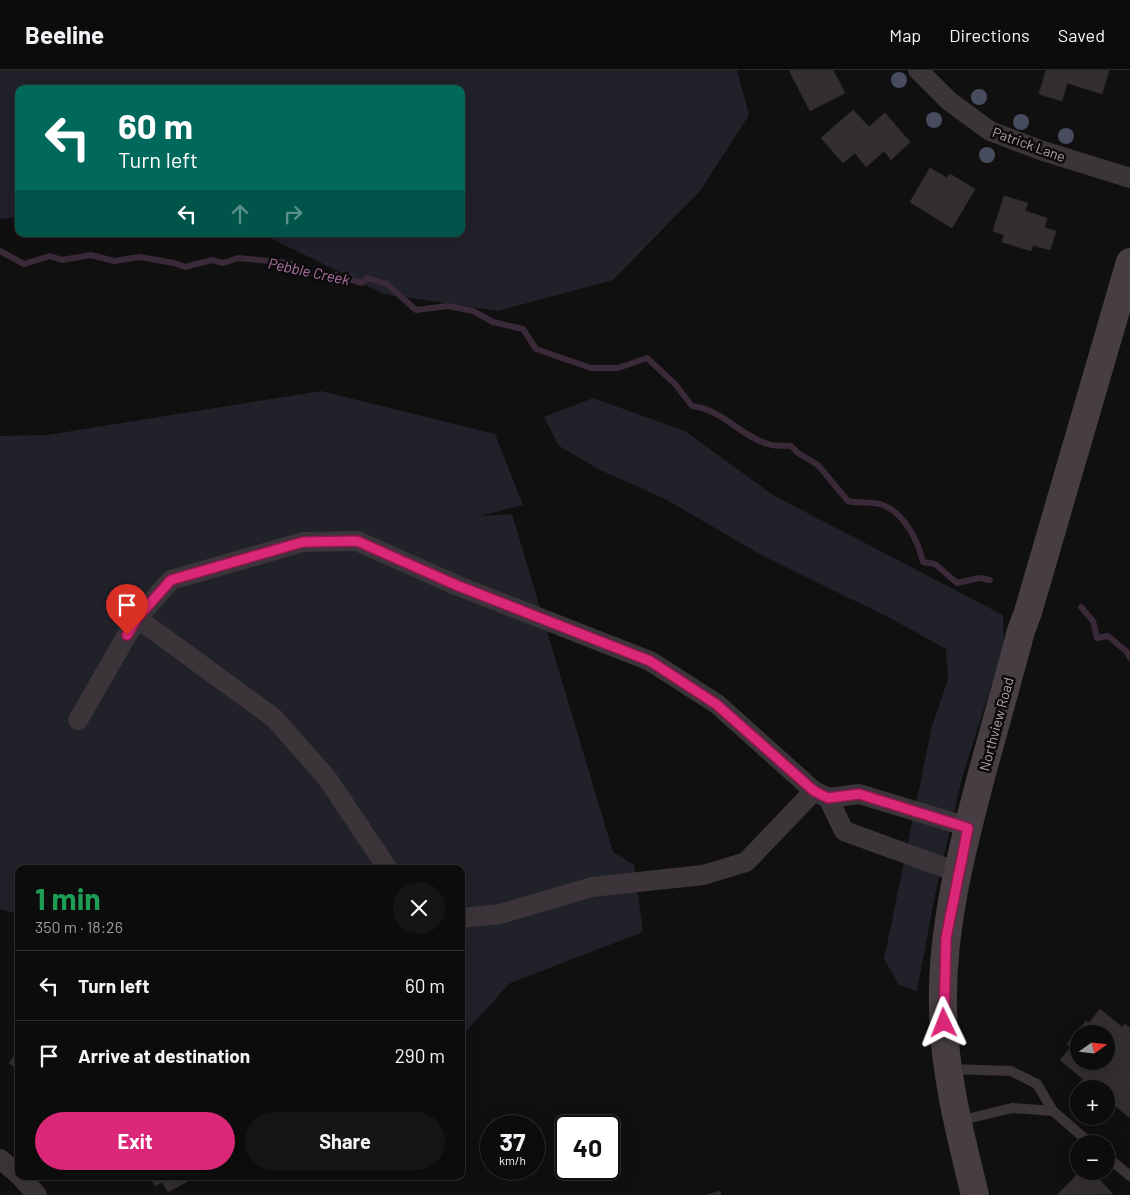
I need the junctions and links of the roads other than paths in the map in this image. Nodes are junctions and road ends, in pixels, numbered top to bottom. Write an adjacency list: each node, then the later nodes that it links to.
1 (918, 70): 2 (street, Patrick Lane)
2 (1130, 178)
3 (1130, 262): 7 (street, Northview Road)
4 (137, 618): 5 (street); 6 (street); 8 (street)
5 (78, 720)
6 (821, 795): 7 (street); 9 (street); 10 (street)
7 (968, 828): 9 (street, Northview Road)
8 (385, 865)
9 (957, 872): 11 (street, Northview Road)
10 (465, 918)
11 (948, 1069): 12 (lane); 13 (street, Northview Road)
12 (1053, 1111): 13 (lane); 14 (lane)
13 (957, 1121): 21 (street, Northview Road)
14 (1081, 1135)
15 (0, 1159): 17 (street)
16 (1115, 1164): 18 (lane)
17 (15, 1172)
18 (1130, 1176)
19 (23, 1180): 20 (street)
20 (37, 1195)
21 (975, 1195)

